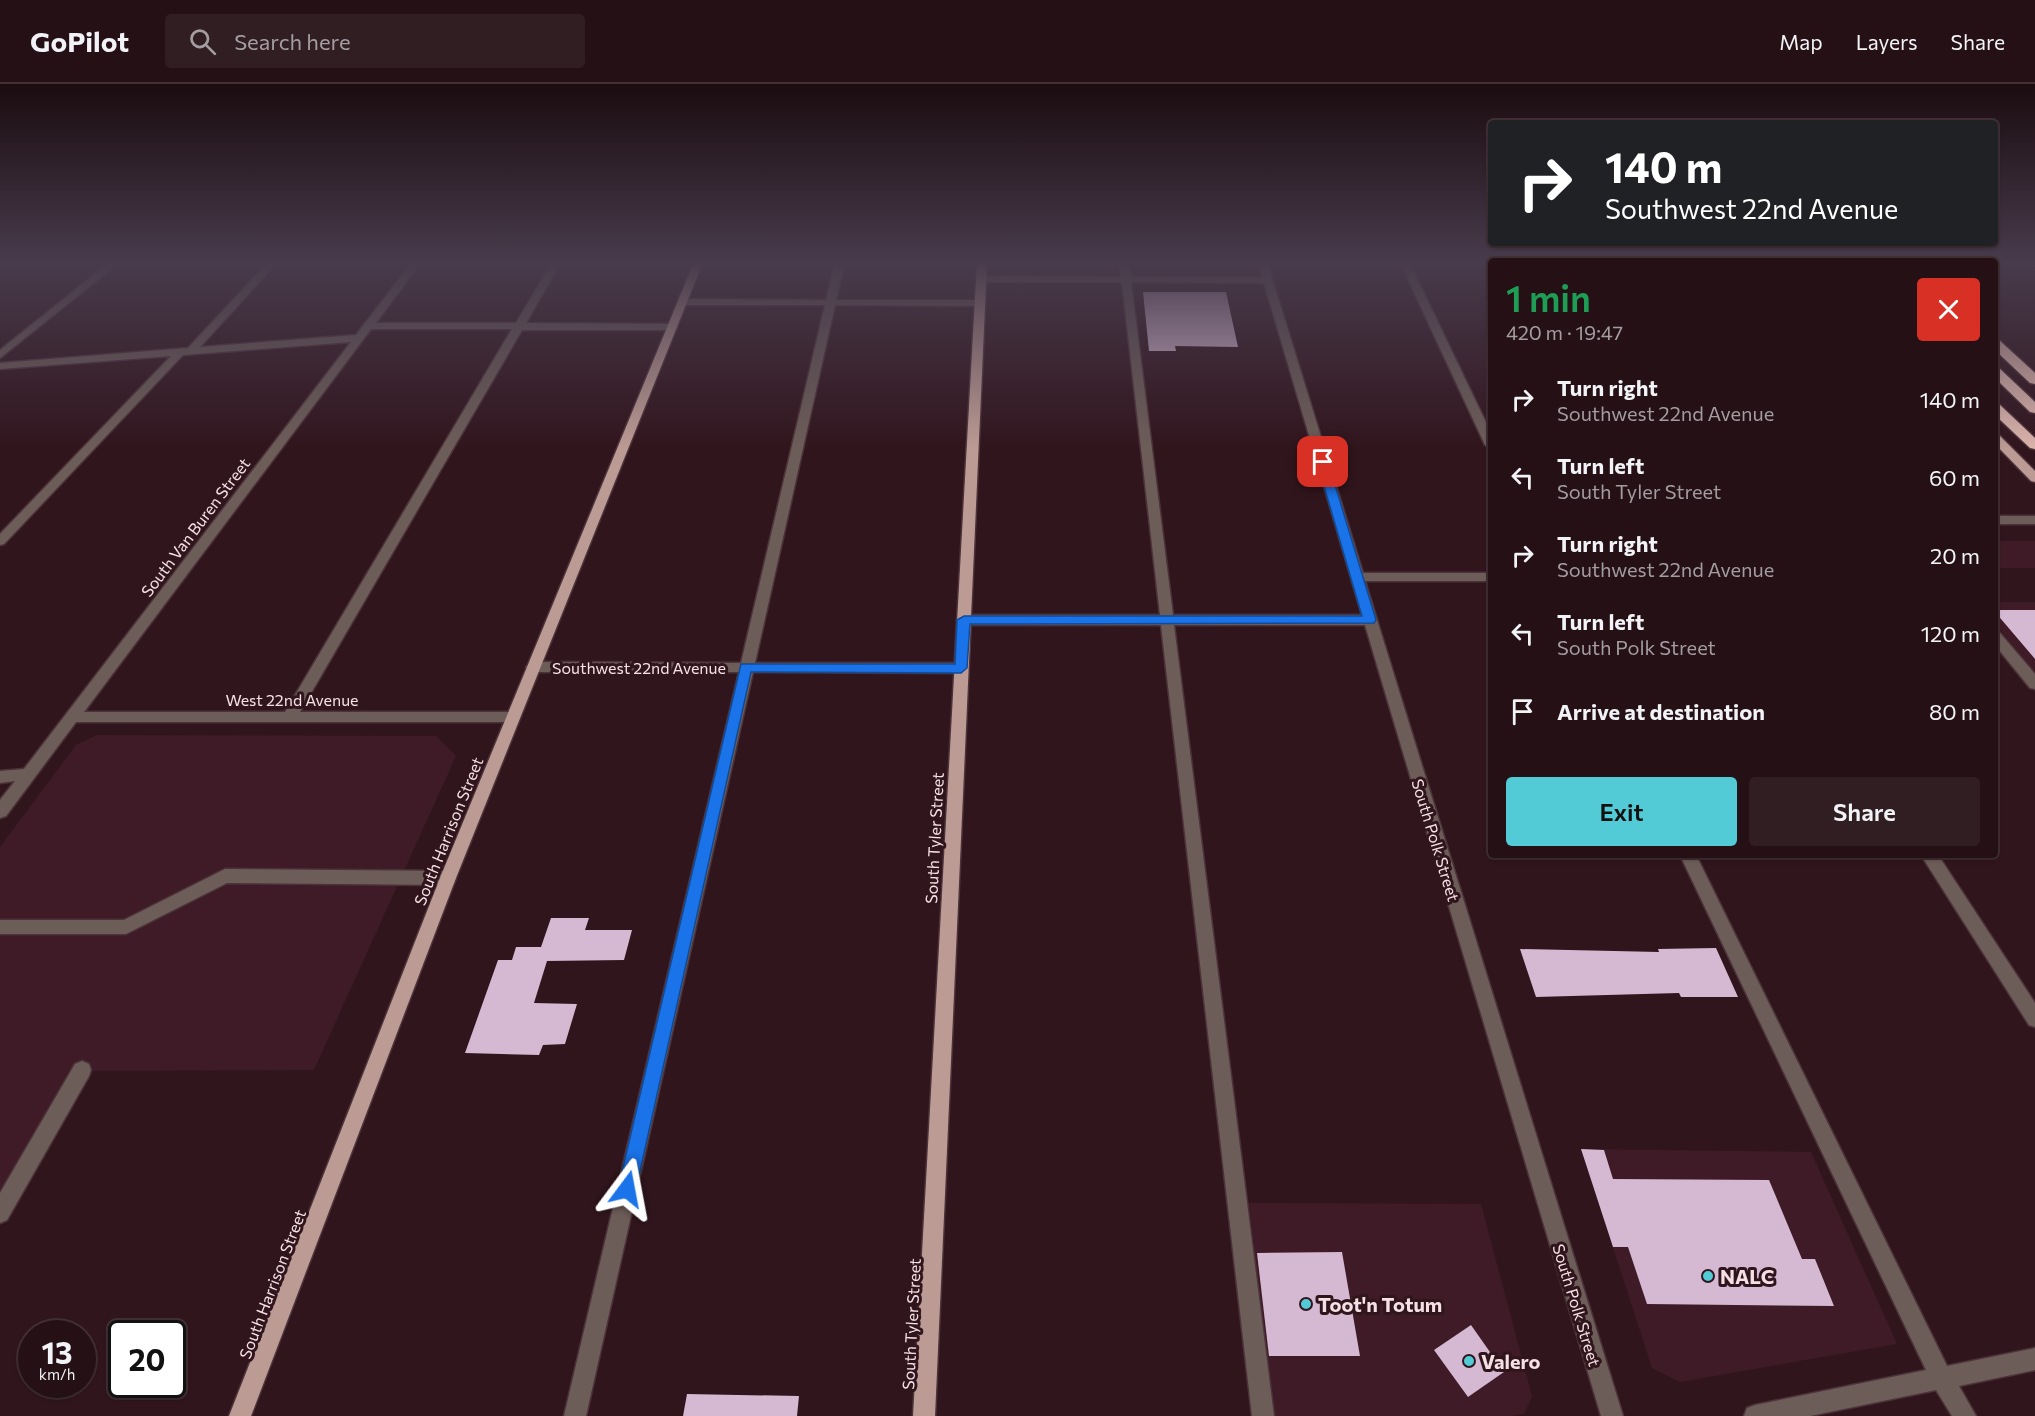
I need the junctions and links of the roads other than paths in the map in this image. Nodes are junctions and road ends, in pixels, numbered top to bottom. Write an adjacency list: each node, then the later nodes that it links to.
1 (38, 324): 16 (street)
2 (213, 324): 15 (street)
3 (521, 324): 11 (street)
4 (673, 324): 12 (main road, South Harrison Street)
5 (826, 324): 36 (street)
6 (978, 324): 31 (main road, South Tyler Street)
7 (1132, 324): 32 (street)
8 (1280, 324): 29 (street, South Polk Street)
9 (1434, 324): 22 (street)
10 (369, 326): 11 (street); 13 (street, South Van Buren Street)
11 (519, 327): 12 (street); 40 (street)
12 (672, 327): 35 (main road, South Harrison Street)
13 (359, 338): 15 (street); 39 (street, South Van Buren Street)
14 (1998, 347): 19 (highway)
15 (186, 352): 17 (street); 28 (street)
16 (0, 355)
17 (0, 366)
18 (1998, 374): 20 (highway)
19 (2035, 380)
20 (2035, 409)
21 (1998, 411): 24 (highway)
22 (1488, 439)
23 (1998, 440): 25 (main road)
24 (2035, 445)
25 (2035, 478)
26 (1998, 520): 27 (street)
27 (2035, 520)
28 (0, 541)
29 (1357, 577): 30 (street); 33 (street, South Polk Street)
30 (1488, 577)
31 (964, 620): 32 (street); 37 (main road, South Tyler Street)
32 (1168, 620): 33 (street); 57 (street)
33 (1370, 620): 58 (street, South Polk Street)
34 (1998, 640): 38 (street)
35 (533, 667): 36 (street, Southwest 22nd Avenue); 41 (main road, South Harrison Street)
36 (746, 667): 37 (street, Southwest 22nd Avenue); 55 (street)
37 (961, 668): 56 (main road, South Tyler Street)
38 (2035, 684)
39 (72, 717): 40 (street, West 22nd Avenue); 42 (street, South Van Buren Street)
40 (289, 717): 41 (street, West 22nd Avenue)
41 (512, 717): 47 (main road, South Harrison Street)
42 (29, 774): 43 (street); 44 (street, South Van Buren Street)
43 (0, 777)
44 (0, 812)
45 (1689, 858): 53 (street)
46 (1931, 858): 49 (street)
47 (448, 878): 48 (street); 54 (main road, South Harrison Street)
48 (0, 927)
49 (2035, 1019)
50 (82, 1070): 51 (street)
51 (0, 1213)
52 (2035, 1359): 53 (street)
53 (1941, 1378): 59 (street); 60 (street)
54 (240, 1416)
55 (575, 1416)
56 (924, 1416)
57 (1263, 1416)
58 (1612, 1416)
59 (1755, 1416)
60 (1965, 1416)

